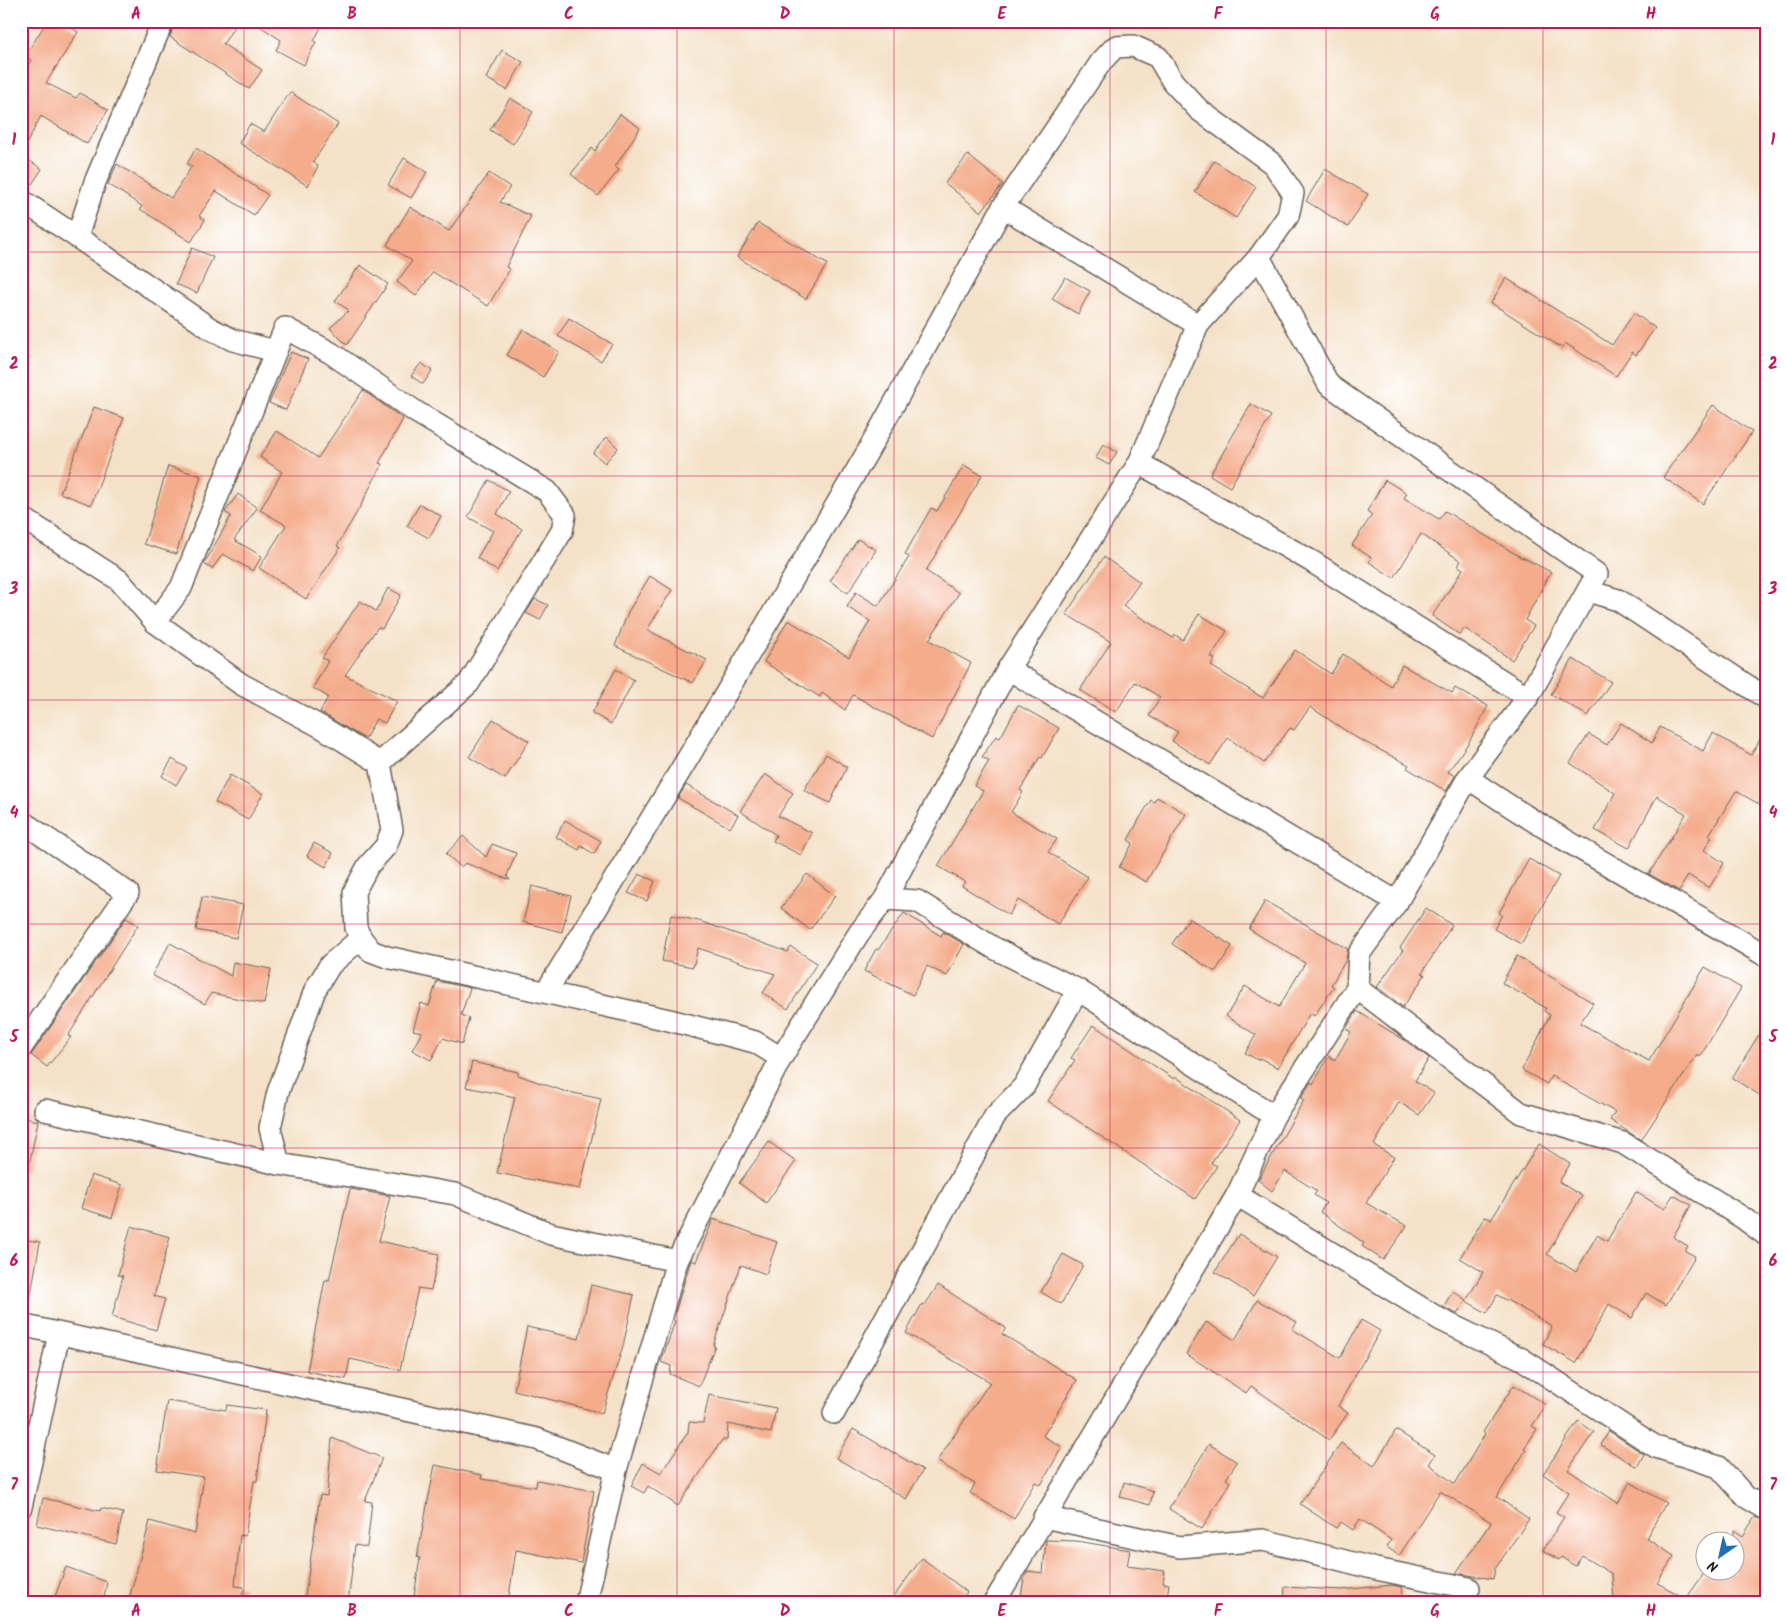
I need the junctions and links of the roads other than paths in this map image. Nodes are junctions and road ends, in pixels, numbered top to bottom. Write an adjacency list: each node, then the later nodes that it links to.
1 (163, 21): 4 (street)
2 (21, 200): 4 (street)
3 (1003, 207): 5 (street); 6 (street); 24 (street)
4 (77, 237): 7 (street)
5 (1259, 257): 6 (street); 10 (street)
6 (1198, 324): 8 (street)
7 (274, 351): 11 (street); 15 (street)
8 (1139, 463): 12 (street); 13 (street)
9 (21, 518): 11 (street)
10 (1588, 591): 13 (street); 14 (street)
11 (155, 622): 15 (street)
12 (1008, 669): 18 (street); 19 (street)
13 (1528, 697): 16 (street)
14 (1766, 698)
15 (380, 763): 20 (street)
16 (1468, 778): 19 (street); 21 (street)
17 (21, 821): 25 (street)
18 (885, 899): 23 (street); 26 (street)
19 (1397, 902): 22 (street)
20 (361, 938): 24 (street); 29 (street)
21 (1766, 956)
22 (1357, 988): 28 (street); 31 (street)
23 (1078, 990): 28 (street); 35 (street)
24 (546, 992): 26 (street)
25 (21, 1048)
26 (781, 1058): 32 (street)
27 (45, 1110): 29 (street)
28 (1274, 1116): 30 (street)
29 (279, 1164): 32 (street)
30 (1237, 1195): 38 (street); 39 (street)
31 (1766, 1235)
32 (677, 1261): 36 (street)
33 (21, 1325): 34 (street)
34 (59, 1334): 36 (street); 37 (street)
35 (834, 1413)
36 (616, 1470): 41 (street)
37 (21, 1507)
38 (1766, 1509)
39 (1044, 1517): 40 (street); 42 (street)
40 (1469, 1588)
41 (586, 1603)
42 (994, 1603)

